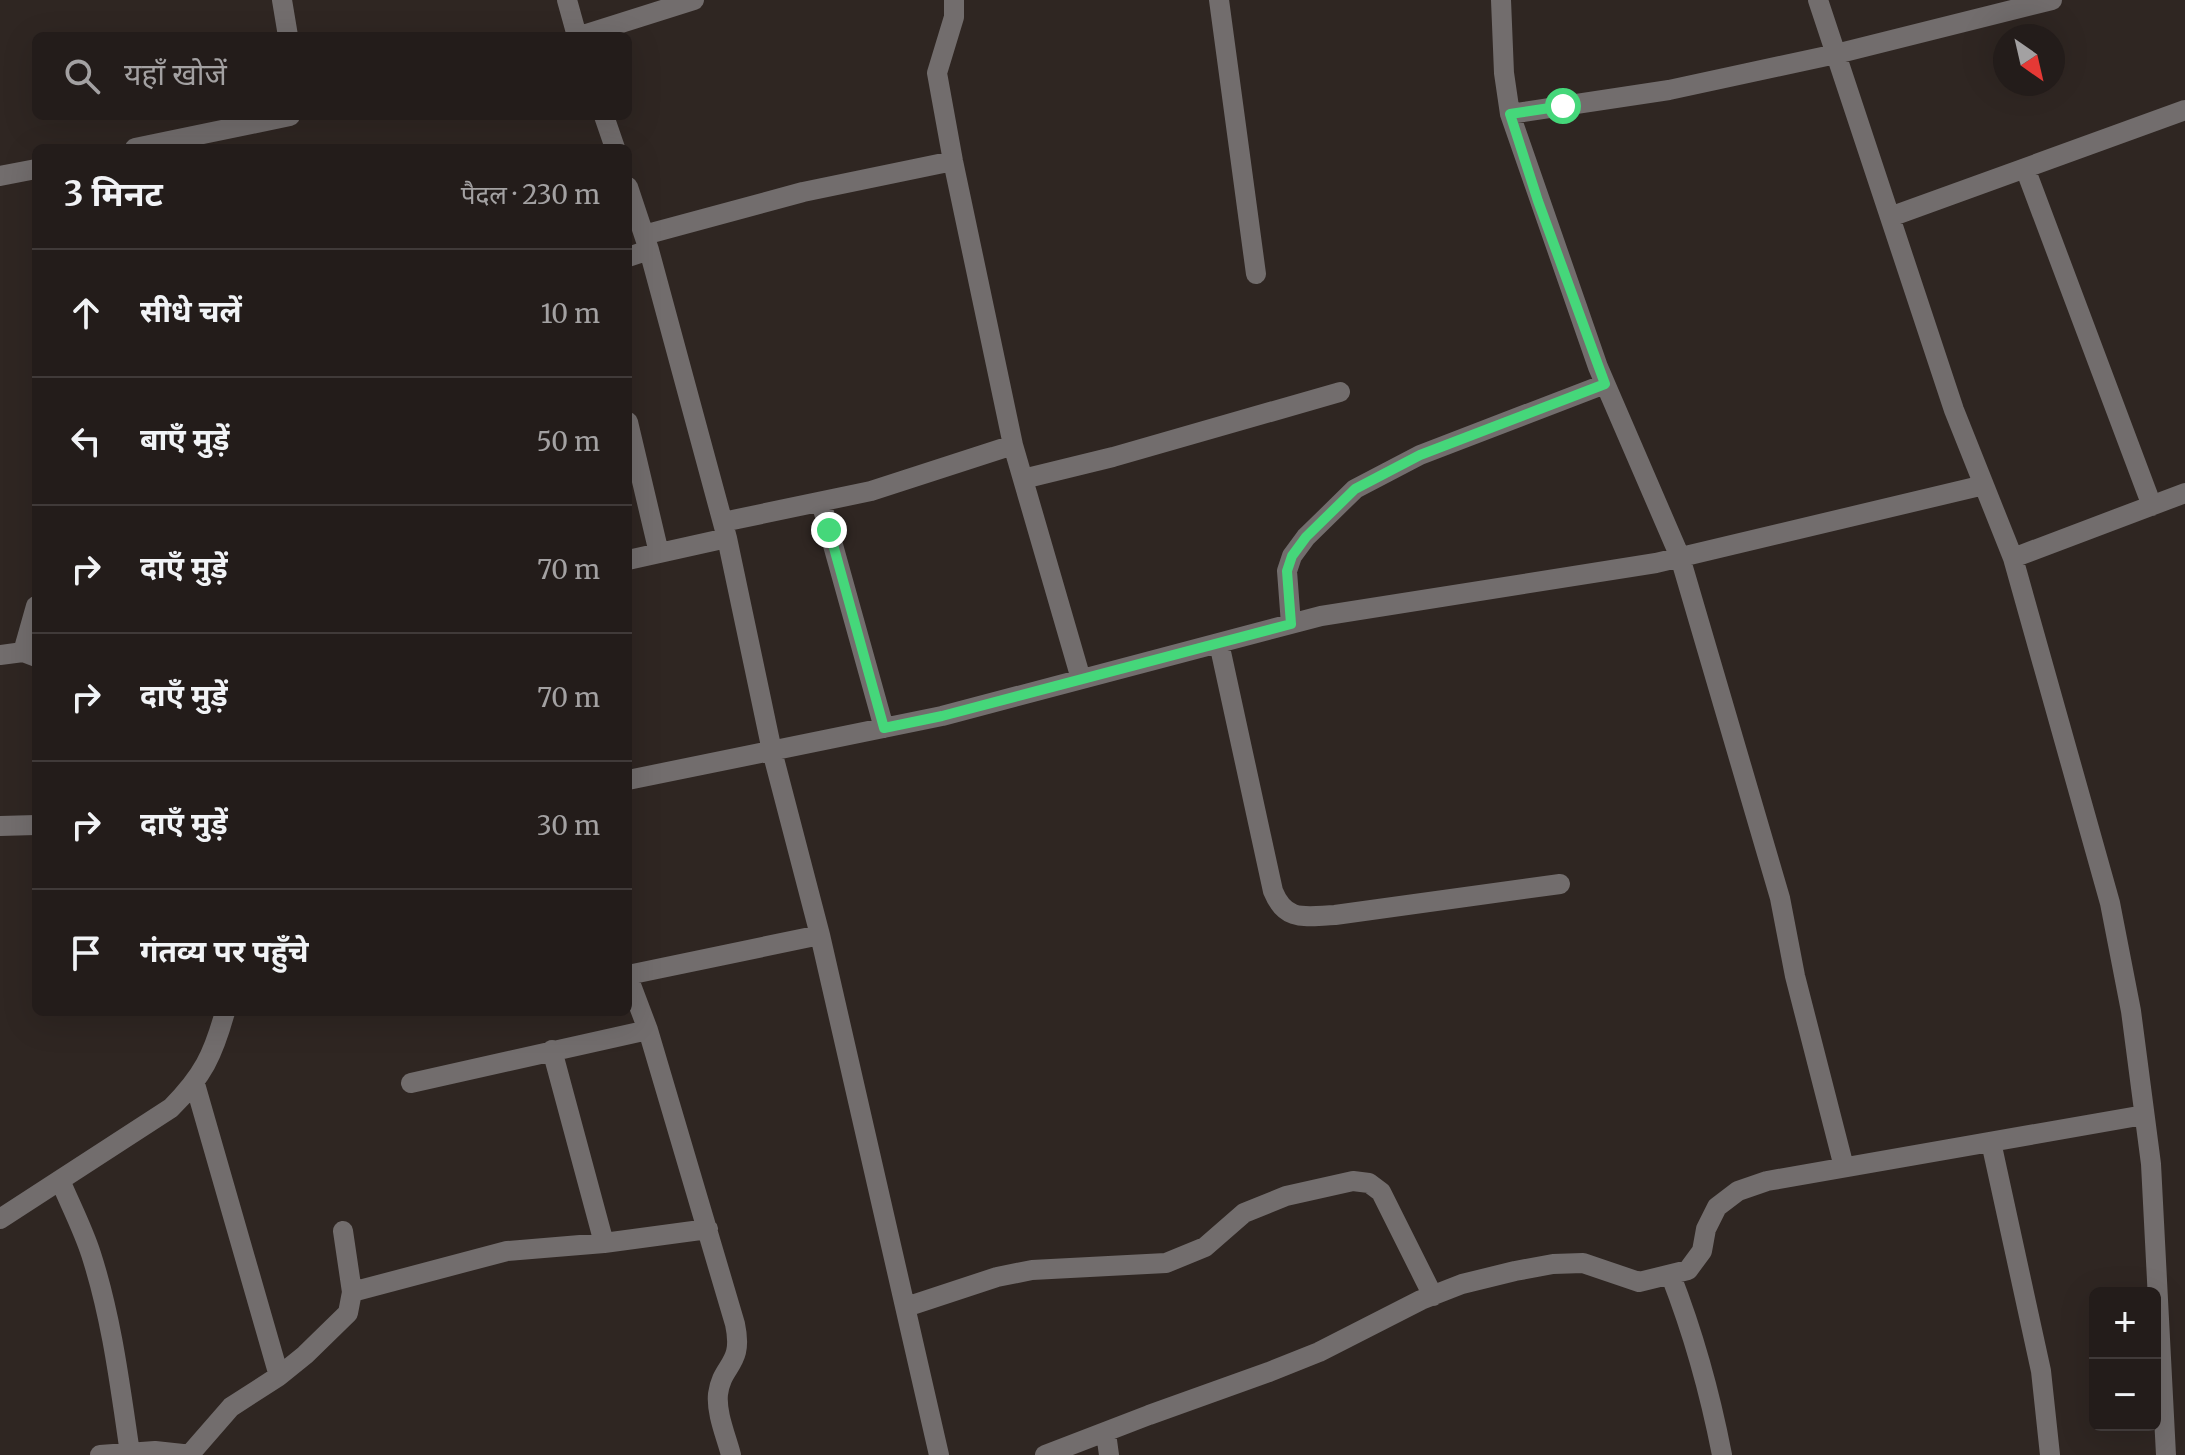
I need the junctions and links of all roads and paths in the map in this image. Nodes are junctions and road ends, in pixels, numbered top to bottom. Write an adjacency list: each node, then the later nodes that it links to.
1 (282, 0): 9 (street)
2 (567, 0): 10 (street)
3 (694, 0): 11 (street)
4 (954, 0): 20 (street)
5 (1219, 0): 28 (street)
6 (1501, 0): 14 (street)
7 (1818, 0): 12 (street)
8 (2052, 0): 12 (street)
9 (287, 32)
10 (578, 32)
11 (592, 32)
12 (1836, 54): 14 (street); 25 (street)
13 (2185, 110): 21 (street)
14 (1510, 114): 29 (street)
15 (277, 120): 17 (street)
16 (605, 120): 19 (street)
17 (206, 141): 18 (street)
18 (176, 144)
19 (614, 144)
20 (953, 161): 26 (street); 32 (street)
21 (2025, 168): 25 (street); 37 (street)
22 (32, 169): 23 (street)
23 (1, 172)
24 (632, 199): 26 (street)
25 (1890, 217): 34 (street)
26 (646, 242): 27 (street); 38 (street)
27 (632, 254)
28 (1256, 274)
29 (1605, 384): 40 (street); 43 (street)
30 (1340, 392): 33 (street)
31 (632, 439): 39 (street)
32 (1013, 445): 33 (street); 36 (street)
33 (1023, 479): 48 (street)
34 (1984, 485): 40 (street); 41 (street)
35 (2185, 493): 37 (street)
36 (821, 502): 38 (street); 49 (street)
37 (2152, 506): 41 (street)
38 (725, 530): 39 (street); 50 (street)
39 (659, 553): 42 (street)
40 (1680, 557): 43 (street); 65 (street)
41 (2013, 558): 63 (street)
42 (632, 559)
43 (1291, 624): 45 (street)
44 (32, 633): 46 (street)
45 (1219, 643): 48 (street); 54 (street)
46 (29, 654): 47 (street)
47 (0, 655)
48 (1081, 679): 49 (street)
49 (884, 728): 50 (street)
50 (772, 751): 51 (street); 55 (street)
51 (632, 779)
52 (32, 825): 53 (street)
53 (0, 826)
54 (1560, 884)
55 (820, 935): 56 (street); 74 (street)
56 (632, 975)
57 (632, 987): 59 (street)
58 (224, 1016): 62 (street)
59 (648, 1030): 60 (street); 68 (street)
60 (552, 1050): 61 (street); 70 (street)
61 (411, 1083)
62 (195, 1084): 66 (street); 75 (street)
63 (2144, 1115): 64 (street); 86 (street)
64 (1991, 1142): 65 (street); 85 (street)
65 (1844, 1167): 71 (street)
66 (60, 1180): 67 (street); 77 (street)
67 (0, 1219)
68 (708, 1229): 70 (street); 80 (street)
69 (343, 1231): 72 (street)
70 (604, 1243): 72 (street)
71 (1671, 1276): 73 (street); 84 (street)
72 (352, 1292): 75 (street)
73 (1433, 1296): 74 (street); 76 (street)
74 (906, 1307): 81 (street)
75 (279, 1376): 78 (street)
76 (1106, 1433): 82 (street); 83 (street)
77 (130, 1453): 78 (street); 79 (street)
78 (191, 1454)
79 (100, 1455)
80 (731, 1455)
81 (939, 1455)
82 (1045, 1455)
83 (1109, 1455)
84 (1722, 1455)
85 (2050, 1455)
86 (2166, 1455)

